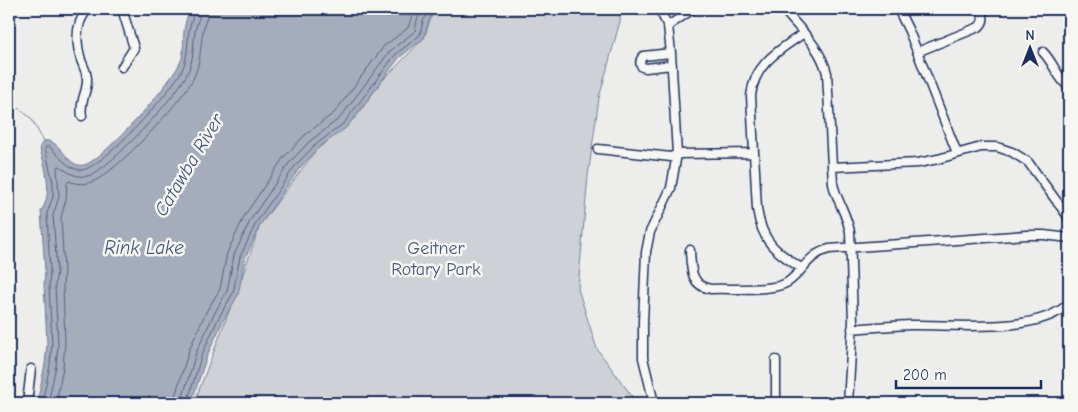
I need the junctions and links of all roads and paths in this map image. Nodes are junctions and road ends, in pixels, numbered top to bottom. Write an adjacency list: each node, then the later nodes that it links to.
1 (88, 9): 16 (street)
2 (122, 9): 14 (street)
3 (660, 9): 8 (street)
4 (693, 9): 8 (street)
5 (783, 9): 9 (street)
6 (898, 9): 10 (street)
7 (980, 9): 10 (street)
8 (668, 26): 12 (street)
9 (804, 32): 18 (street); 21 (street)
10 (917, 52): 19 (street)
11 (1043, 52): 15 (street)
12 (671, 53): 13 (street); 13 (street)
13 (672, 65): 20 (street)
14 (122, 67)
15 (1069, 87)
16 (82, 116)
17 (598, 149): 20 (street)
18 (754, 153): 20 (street); 26 (street)
19 (957, 153): 21 (street); 22 (street)
20 (677, 154): 32 (street)
21 (832, 167): 24 (street)
22 (1069, 218)
23 (1069, 238): 24 (street)
24 (850, 246): 26 (street); 28 (street)
25 (690, 250): 26 (street)
26 (801, 268)
27 (1069, 303): 28 (street)
28 (852, 329): 34 (street)
29 (776, 360): 33 (street)
30 (30, 369): 31 (street)
31 (27, 403)
32 (654, 403)
33 (776, 403)
34 (848, 403)

